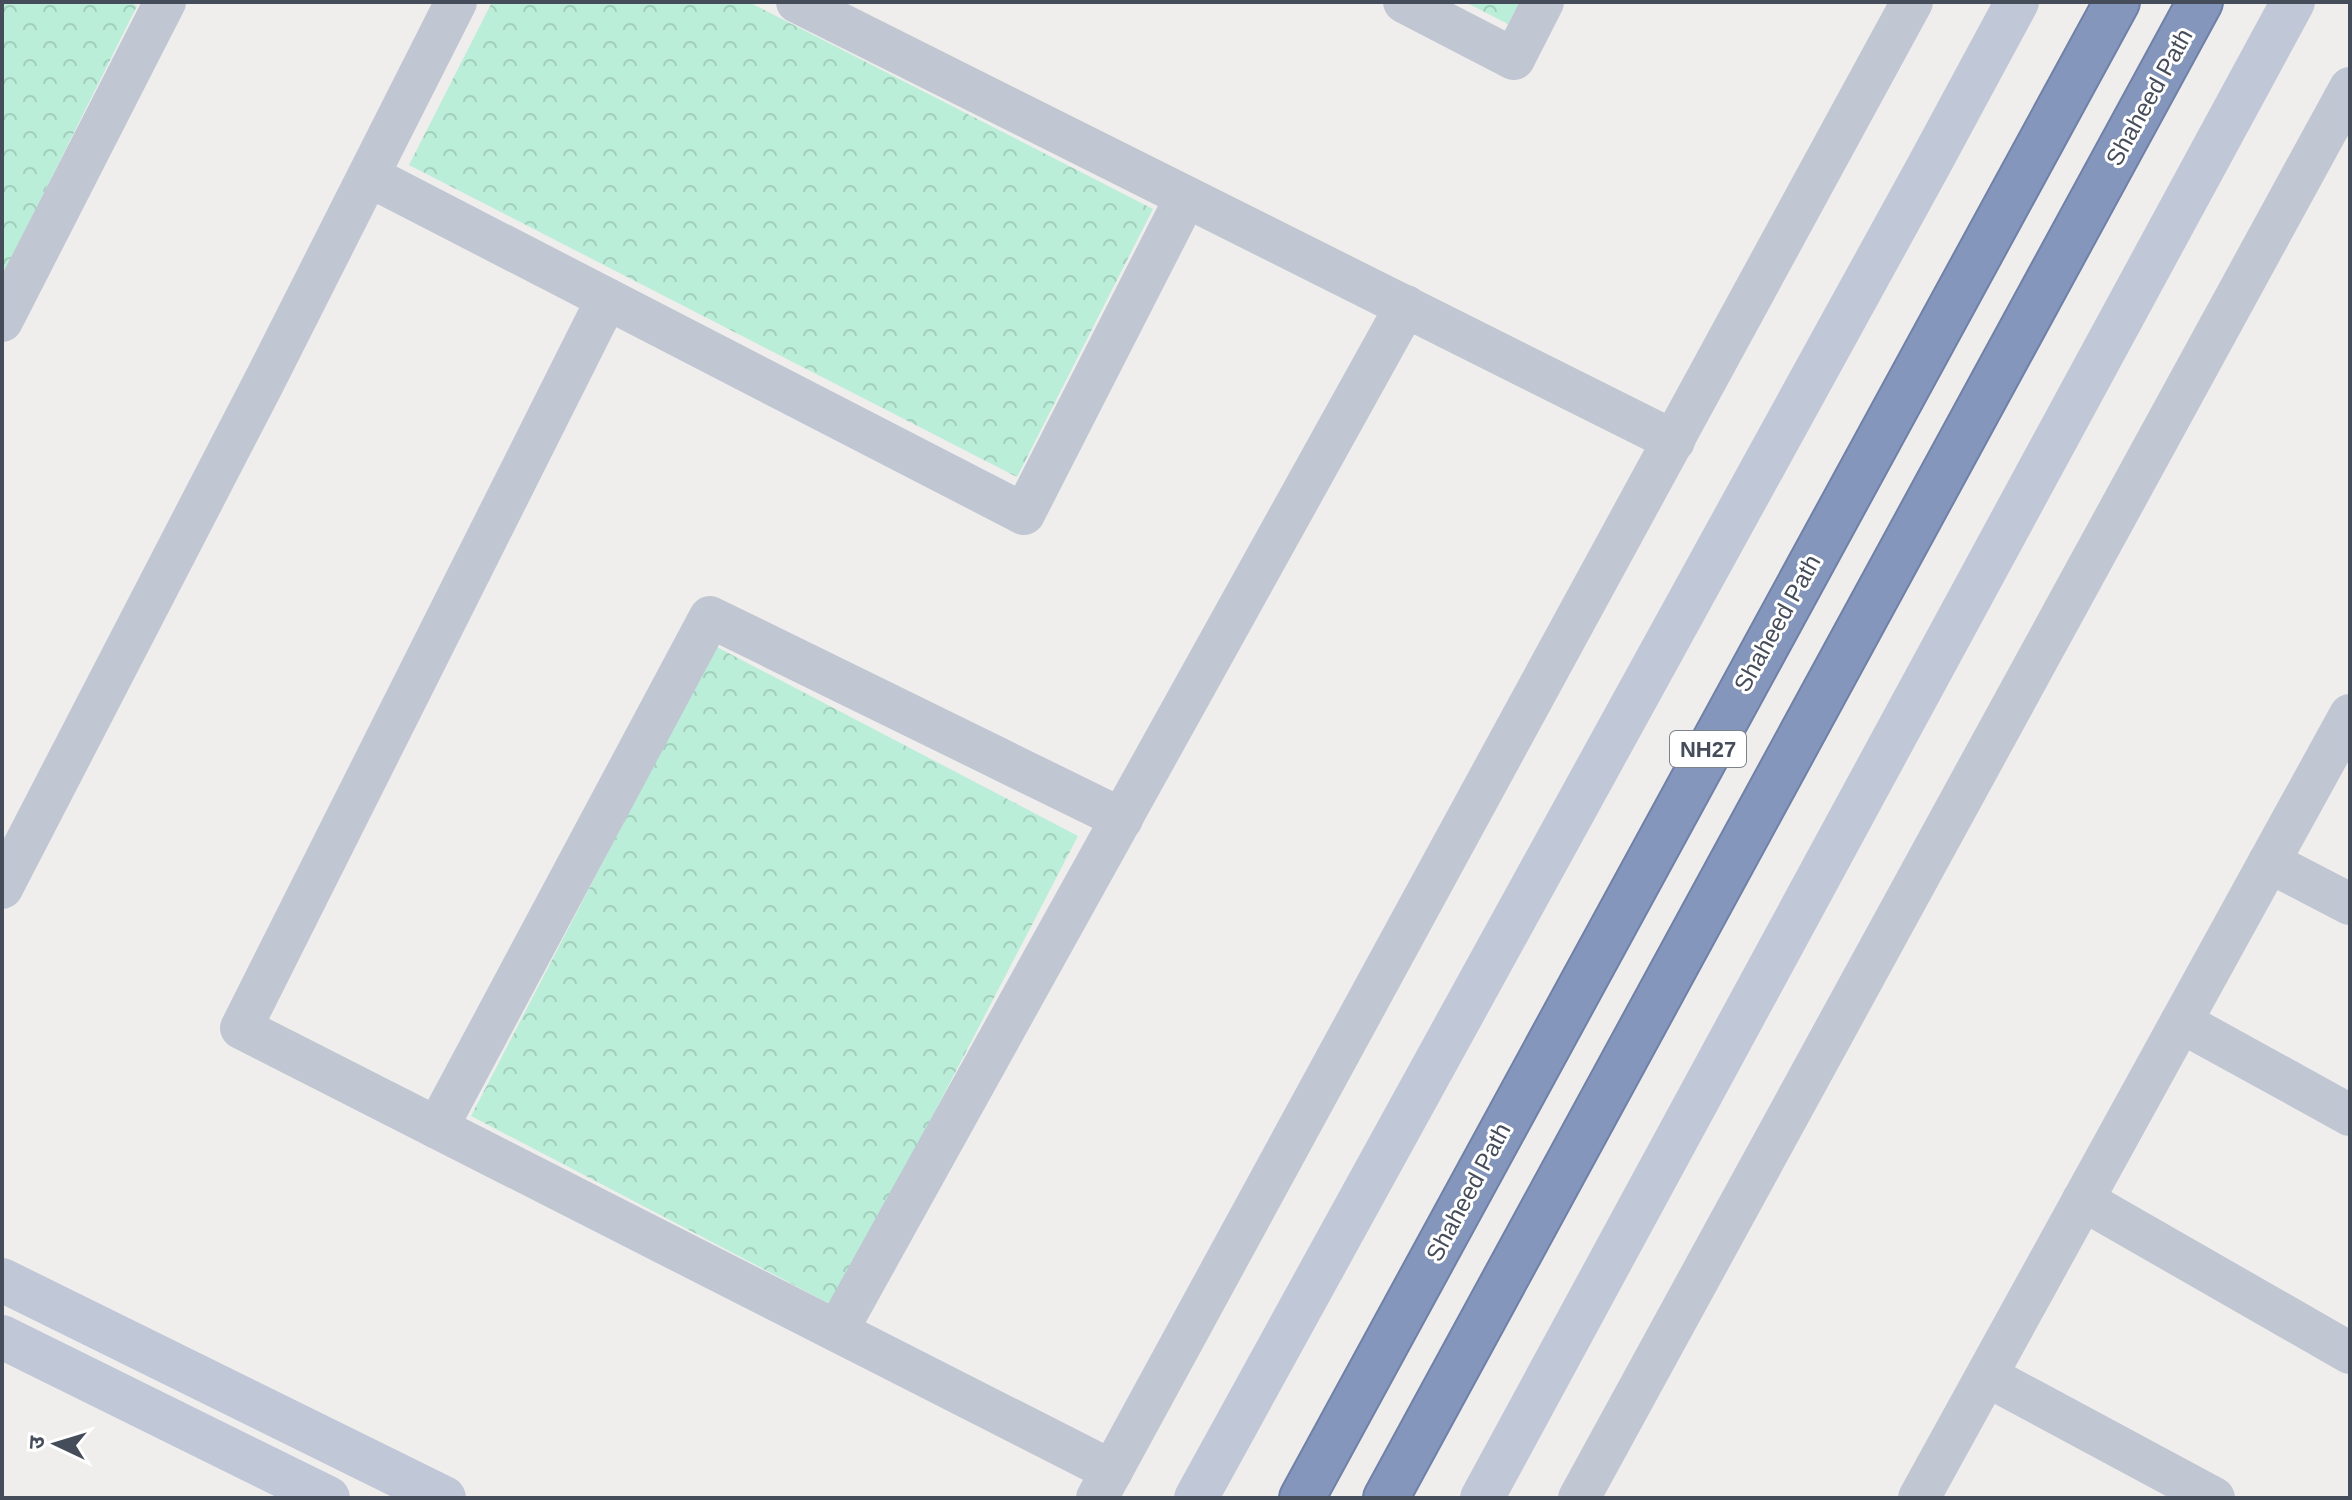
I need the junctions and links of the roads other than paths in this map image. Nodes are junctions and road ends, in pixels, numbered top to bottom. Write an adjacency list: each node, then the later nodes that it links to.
1 (165, 2): 16 (street)
2 (456, 2): 12 (street)
3 (797, 2): 13 (street)
4 (1404, 2): 5 (street)
5 (1543, 2)
6 (1912, 2): 17 (street)
7 (2017, 2): 36 (street)
8 (2117, 2): 37 (highway, Shaheed Path / NH27)
9 (2200, 2): 38 (highway, Shaheed Path / NH27)
10 (2293, 2): 39 (street)
11 (2350, 88): 40 (street)
12 (369, 176): 14 (street); 21 (street)
13 (1186, 197): 14 (street); 15 (street)
14 (607, 299): 25 (street)
15 (1406, 306): 17 (street); 19 (street)
16 (2, 321)
17 (1674, 441): 32 (street)
18 (2350, 715): 20 (street)
19 (1122, 819): 25 (street); 28 (street)
20 (2269, 862): 22 (street); 23 (street)
21 (2, 888)
22 (2350, 904)
23 (2181, 1022): 24 (street); 26 (street)
24 (2350, 1115)
25 (437, 1128): 28 (street)
26 (2083, 1200): 30 (street); 31 (street)
27 (2, 1280): 35 (street)
28 (837, 1331): 32 (street)
29 (2, 1337): 33 (street)
30 (2350, 1353)
31 (1987, 1376): 41 (street); 42 (street)
32 (1104, 1484)
33 (278, 1487): 34 (street)
34 (328, 1498)
35 (444, 1498)
36 (1196, 1498)
37 (1302, 1498)
38 (1386, 1498)
39 (1482, 1498)
40 (1579, 1498)
41 (1919, 1498)
42 (2214, 1498)

